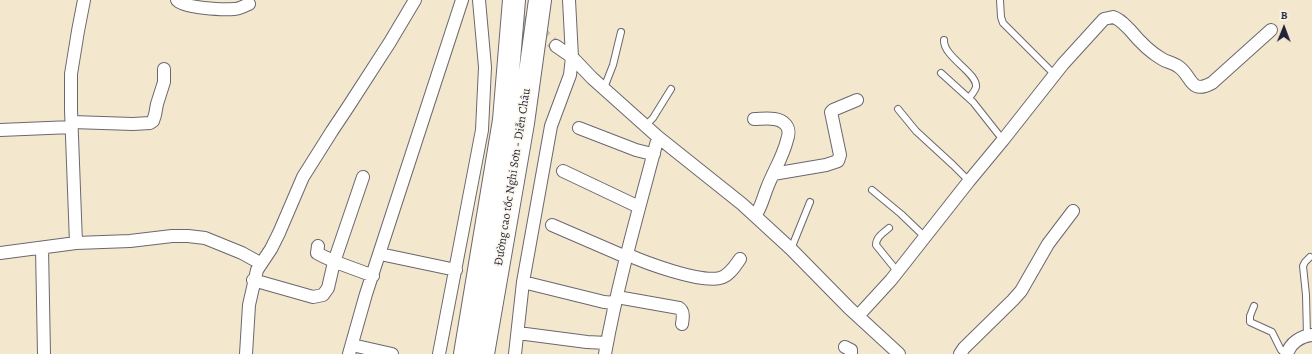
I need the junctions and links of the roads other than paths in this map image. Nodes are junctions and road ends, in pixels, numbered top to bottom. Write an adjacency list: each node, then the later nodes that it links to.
1 (84, 0): 25 (street)
2 (177, 0): 10 (street)
3 (415, 0): 54 (street)
4 (462, 0): 49 (street)
5 (479, 0): 55 (street)
6 (514, 0): 72 (highway, Đường cao tốc Nghi Sơn - Diễn Châu)
7 (540, 0): 73 (highway, Đường cao tốc Nghi Sơn - Diễn Châu)
8 (569, 0): 15 (street)
9 (1000, 0): 18 (lane)
10 (249, 4)
11 (1271, 30): 18 (street)
12 (621, 32): 19 (lane)
13 (944, 40): 21 (lane)
14 (556, 46): 15 (street)
15 (572, 57): 19 (street); 59 (street)
16 (164, 69): 25 (street)
17 (941, 73): 21 (lane)
18 (1055, 75): 30 (street)
19 (604, 88): 26 (street)
20 (671, 90): 26 (lane)
21 (969, 98): 30 (lane)
22 (857, 100): 33 (street)
23 (898, 109): 35 (lane)
24 (754, 119): 33 (street)
25 (72, 124): 28 (street); 44 (street)
26 (646, 125): 29 (street)
27 (579, 128): 31 (street)
28 (0, 130)
29 (658, 137): 31 (street); 40 (street)
30 (1004, 140): 35 (street)
31 (654, 154): 38 (street)
32 (563, 171): 38 (street)
33 (773, 174): 40 (street)
34 (363, 177): 53 (street)
35 (969, 181): 43 (street)
36 (872, 190): 43 (lane)
37 (810, 202): 47 (lane)
38 (639, 207): 50 (street)
39 (1073, 211): 76 (street)
40 (755, 216): 47 (street)
41 (552, 225): 50 (street)
42 (889, 228): 56 (lane)
43 (924, 237): 56 (street)
44 (76, 243): 46 (street); 54 (street)
45 (318, 246): 53 (street)
46 (42, 248): 48 (street); 68 (street)
47 (791, 250): 62 (street)
48 (0, 253)
49 (380, 254): 55 (street); 57 (street)
50 (626, 256): 52 (street); 60 (street)
51 (1310, 257): 65 (lane)
52 (740, 259)
53 (334, 262): 57 (street); 58 (street)
54 (260, 263): 58 (street)
55 (456, 270): 71 (street)
56 (897, 271): 62 (street)
57 (372, 276): 67 (street)
58 (253, 280): 69 (street)
59 (524, 282): 60 (street); 64 (street)
60 (616, 300): 63 (street); 66 (street)
61 (1254, 306): 77 (lane)
62 (858, 316): 75 (street)
63 (682, 324)
64 (518, 333): 66 (street); 74 (street)
65 (1310, 335): 77 (street)
66 (606, 348)
67 (350, 349): 70 (street)
68 (44, 354)
69 (246, 354)
70 (392, 354)
71 (439, 354)
72 (465, 354)
73 (483, 354)
74 (515, 354)
75 (899, 354)
76 (960, 354)
77 (1286, 354)

